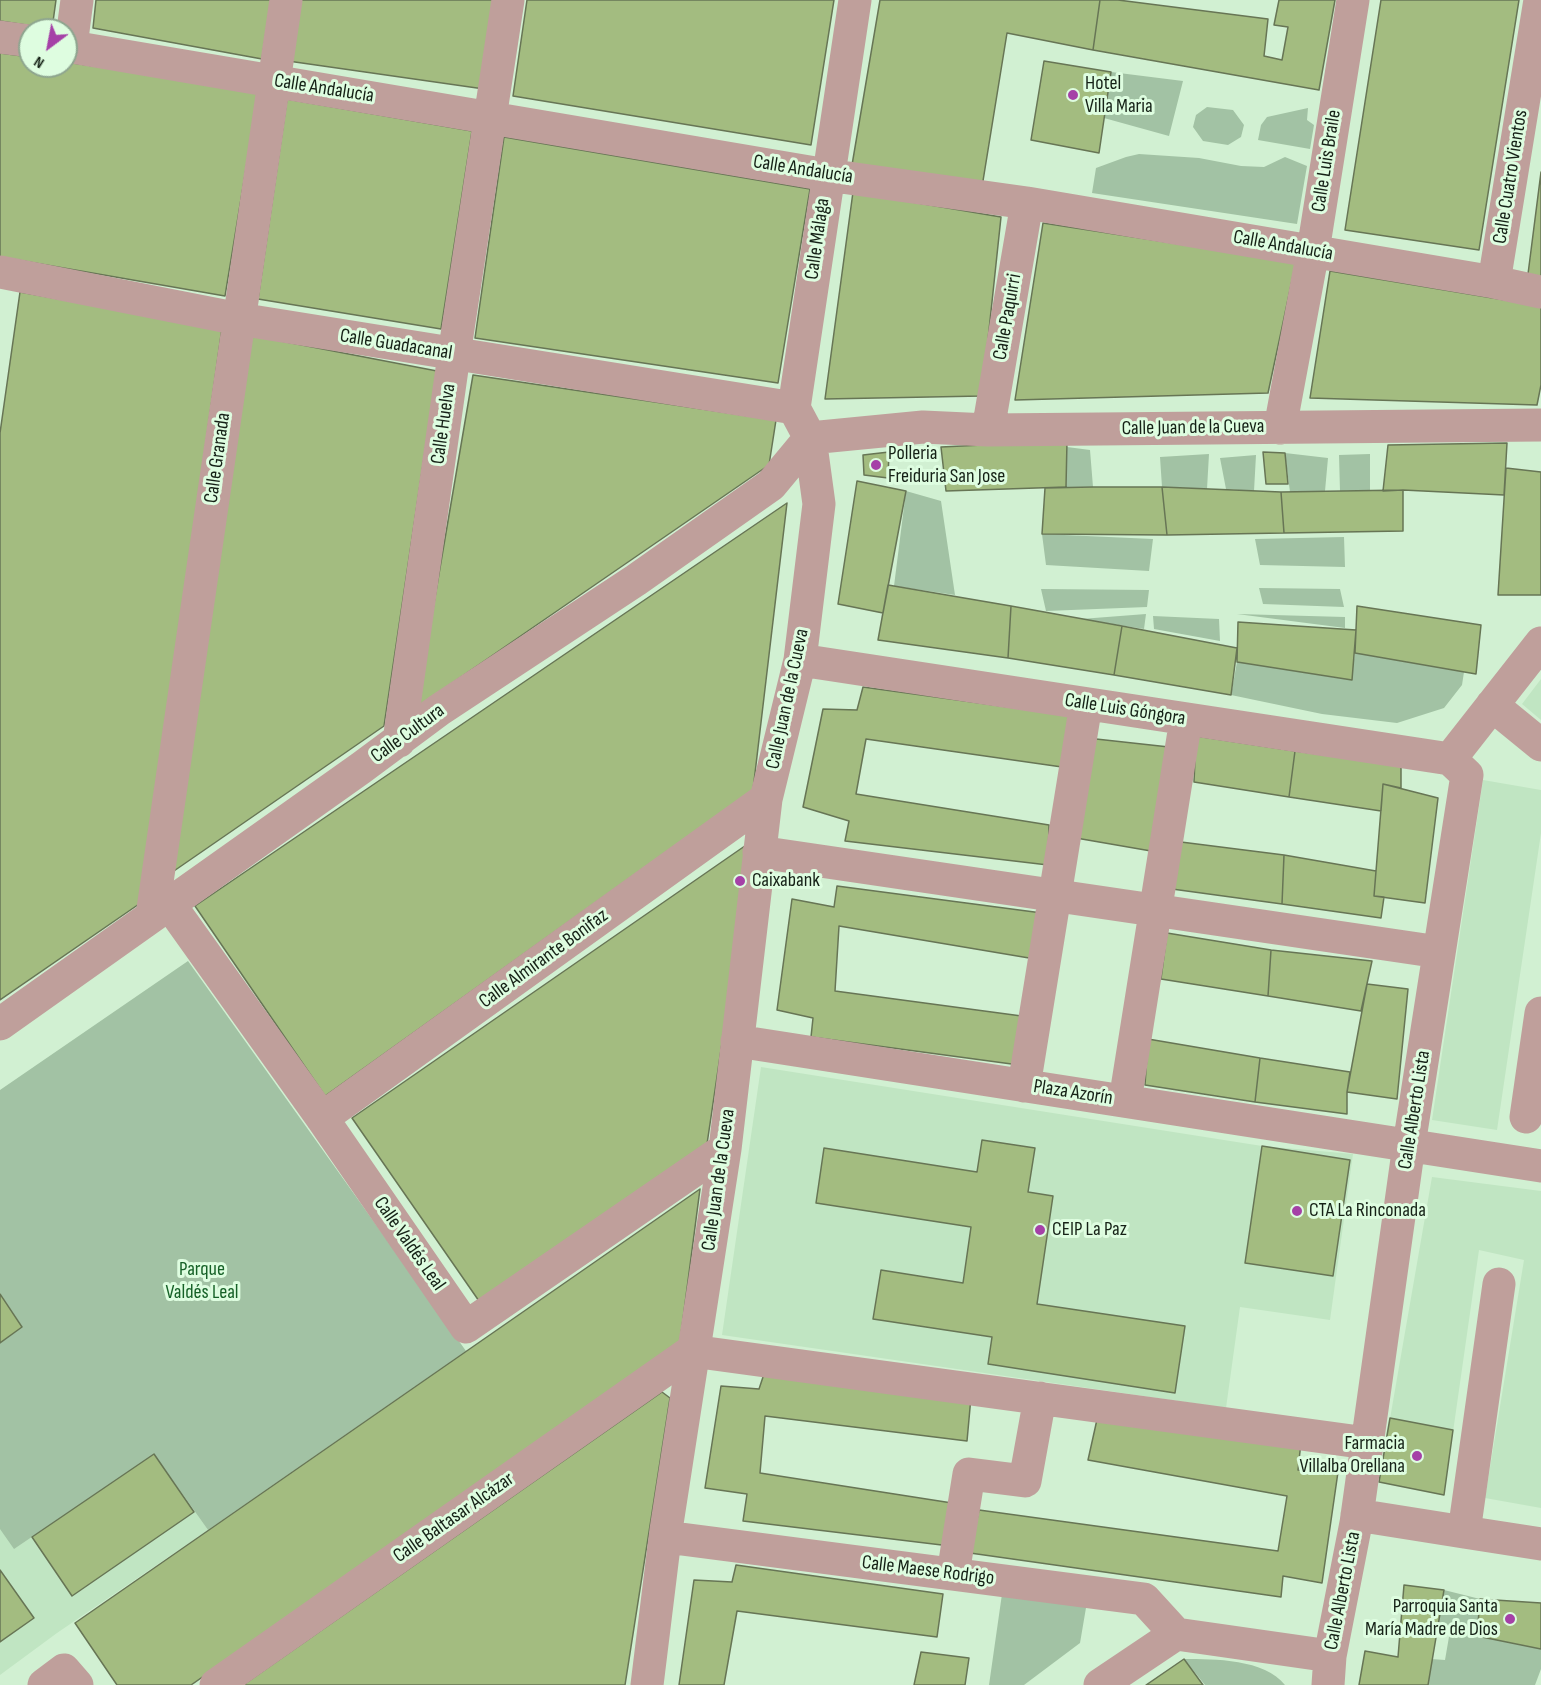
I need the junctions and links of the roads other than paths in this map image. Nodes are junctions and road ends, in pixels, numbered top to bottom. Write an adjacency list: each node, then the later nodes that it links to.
1 (77, 0): 7 (street)
2 (286, 0): 11 (street, Calle Granada)
3 (508, 0): 12 (street, Calle Huelva)
4 (855, 0): 13 (street, Calle Málaga)
5 (1353, 0): 15 (street, Calle Luis Braile)
6 (1540, 0): 17 (street, Calle Cuatro Vientos)
7 (73, 18)
8 (0, 37): 9 (street)
9 (18, 39)
10 (78, 48): 11 (street, Calle Andalucía)
11 (275, 81): 12 (street, Calle Andalucía); 19 (street, Calle Granada)
12 (491, 116): 13 (street, Calle Andalucía); 20 (street, Calle Huelva)
13 (827, 175): 14 (street, Calle Andalucía); 21 (street, Calle Málaga)
14 (1027, 203): 15 (street, Calle Andalucía); 24 (street, Calle Paquirri)
15 (1313, 251): 17 (street, Calle Andalucía); 23 (street, Calle Luis Braile)
16 (0, 272): 19 (street, Calle Guadacanal)
17 (1494, 282): 18 (street, Calle Andalucía)
18 (1541, 292)
19 (239, 319): 20 (street, Calle Guadacanal); 37 (street, Calle Granada)
20 (454, 355): 21 (street, Calle Guadacanal); 31 (street, Calle Huelva)
21 (794, 408): 25 (street)
22 (1541, 425): 23 (street, Calle Juan de la Cueva)
23 (1280, 428): 24 (street, Calle Juan de la Cueva)
24 (988, 430): 25 (street, Calle Juan de la Cueva)
25 (810, 438): 27 (street, Calle Juan de la Cueva); 31 (street, Calle Cultura)
26 (1541, 643): 29 (street)
27 (800, 660): 28 (street, Calle Luis Góngora); 34 (street, Calle Juan de la Cueva)
28 (1086, 704): 30 (street, Calle Luis Góngora); 36 (street)
29 (1492, 705): 32 (street); 33 (street)
30 (1186, 719): 33 (street, Calle Luis Góngora); 38 (street)
31 (399, 741): 37 (street, Calle Cultura)
32 (1541, 745)
33 (1450, 759): 39 (street, Calle Alberto Lista)
34 (766, 799): 35 (street, Calle Juan de la Cueva); 46 (street, Calle Almirante Bonifaz)
35 (759, 852): 36 (street); 42 (street, Calle Juan de la Cueva)
36 (1055, 896): 38 (street); 43 (street)
37 (161, 910): 41 (street, Calle Cultura); 46 (street, Calle Valdés Leal)
38 (1156, 910): 39 (street); 44 (street)
39 (1439, 952): 47 (street, Calle Alberto Lista)
40 (1541, 1013): 45 (street)
41 (0, 1024)
42 (737, 1041): 43 (street, Plaza Azorín); 48 (street, Calle Juan de la Cueva)
43 (1024, 1086): 44 (street, Plaza Azorín)
44 (1125, 1101): 47 (street, Plaza Azorín)
45 (1526, 1117)
46 (322, 1118): 48 (street, Calle Valdés Leal)
47 (1409, 1145): 49 (street, Plaza Azorín); 53 (street, Calle Alberto Lista)
48 (725, 1149): 51 (street, Calle Juan de la Cueva)
49 (1541, 1166)
50 (1499, 1284): 55 (street)
51 (692, 1351): 52 (street); 56 (street, Calle Juan de la Cueva); 63 (street, Calle Baltasar Alcázar)
52 (1040, 1398): 53 (street); 58 (street)
53 (1367, 1443): 54 (street, Calle Alberto Lista)
54 (1357, 1515): 55 (street); 60 (street, Calle Alberto Lista)
55 (1464, 1532): 57 (street)
56 (666, 1537): 58 (street, Calle Maese Rodrigo); 64 (street, Calle Juan de la Cueva)
57 (1541, 1544)
58 (953, 1574): 59 (street, Calle Maese Rodrigo)
59 (1176, 1634): 60 (street); 65 (street)
60 (1329, 1671)
61 (44, 1685): 62 (street)
62 (76, 1685)
63 (216, 1685)
64 (647, 1685)
65 (1100, 1685)

